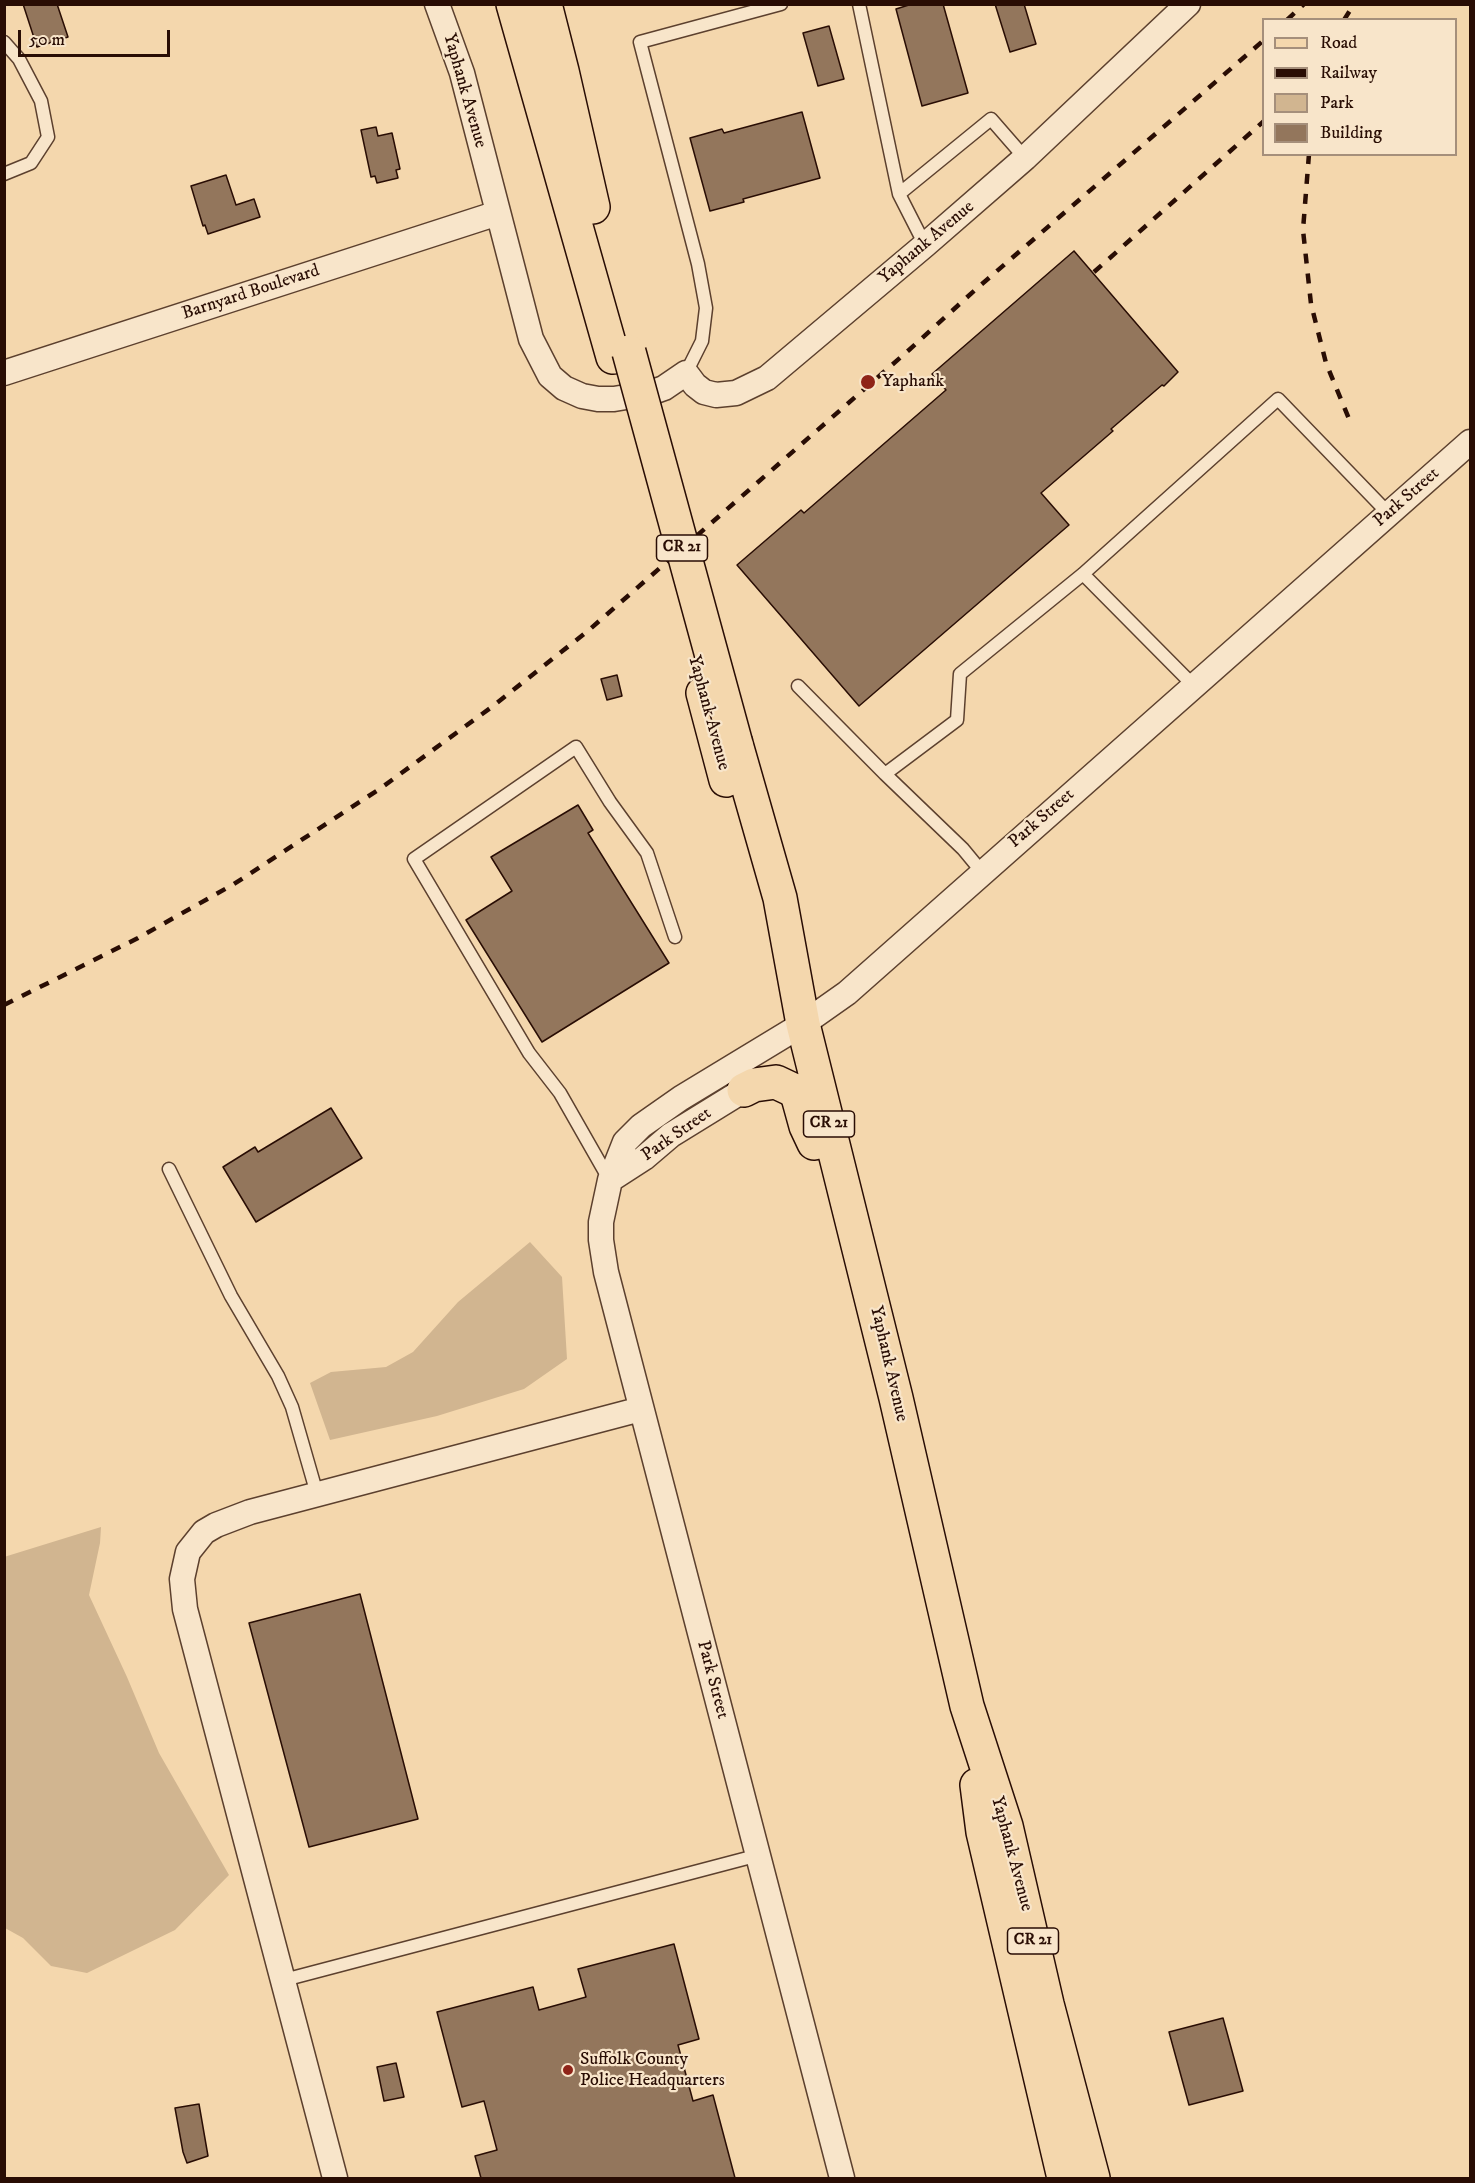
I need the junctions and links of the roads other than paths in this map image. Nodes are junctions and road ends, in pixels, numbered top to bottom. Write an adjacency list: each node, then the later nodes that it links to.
1 (437, 4): 11 (street, Yaphank Avenue)
2 (513, 4): 13 (main road, Yaphank Avenue / CR 21)
3 (545, 4): 13 (main road, Yaphank Avenue / CR 21)
4 (781, 4): 15 (lane)
5 (859, 4): 10 (lane)
6 (1188, 4): 8 (street, Yaphank Avenue)
7 (4, 42): 9 (lane)
8 (1025, 158): 10 (lane); 12 (street, Yaphank Avenue)
9 (4, 174)
10 (899, 194): 12 (lane)
11 (498, 213): 14 (street, Barnyard Boulevard); 15 (street, Yaphank Avenue)
12 (925, 246): 15 (street, Yaphank Avenue)
13 (621, 354): 24 (main road, Yaphank Avenue / CR 21)
14 (4, 373)
15 (686, 373)
16 (1470, 442): 17 (street, Park Street)
17 (1389, 514): 18 (lane); 20 (street, Park Street)
18 (1083, 574): 20 (lane); 21 (lane)
19 (798, 686): 21 (lane)
20 (1194, 686): 22 (street, Park Street)
21 (885, 774): 22 (lane)
22 (982, 872): 24 (street, Park Street)
23 (675, 937): 27 (lane)
24 (803, 1024): 27 (street, Park Street); 28 (main road, Yaphank Avenue / CR 21)
25 (744, 1090): 27 (street, Park Street); 28 (main road)
26 (169, 1169): 30 (lane)
27 (610, 1180): 29 (street, Park Street)
28 (854, 1223): 31 (main road, Yaphank Avenue / CR 21)
29 (641, 1409): 30 (street); 32 (street, Park Street)
30 (317, 1494): 33 (street)
31 (967, 1706): 36 (main road, Yaphank Avenue / CR 21); 37 (main road, Yaphank Avenue / CR 21)
32 (759, 1855): 33 (lane); 35 (street, Park Street)
33 (284, 1980): 34 (street)
34 (336, 2178)
35 (842, 2178)
36 (1064, 2178)
37 (1093, 2178)

